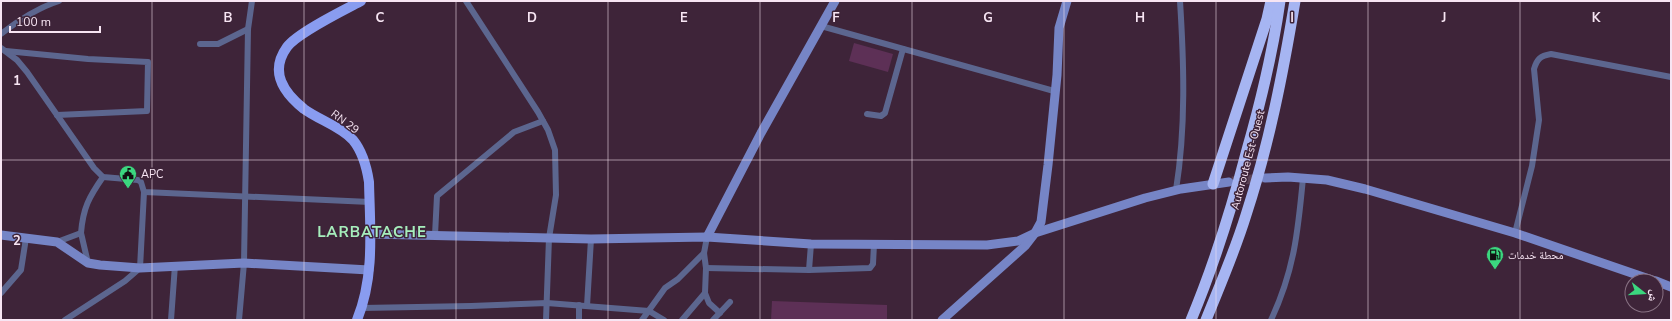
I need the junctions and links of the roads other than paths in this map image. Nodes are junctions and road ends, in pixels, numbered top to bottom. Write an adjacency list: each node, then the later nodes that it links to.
1 (59, 1): 13 (street)
2 (252, 1): 12 (street)
3 (361, 1): 30 (main road, RN 29 / RN 29)
4 (466, 1): 21 (street)
5 (835, 1): 11 (main road)
6 (1067, 1): 18 (main road)
7 (1180, 1): 27 (street)
8 (1271, 1): 26 (highway)
9 (1280, 1): 73 (highway, Autoroute Est-Ouest)
10 (1295, 1): 74 (highway, Autoroute Est-Ouest)
11 (821, 26): 15 (street); 39 (main road)
12 (248, 28): 14 (street); 29 (street)
13 (1, 34)
14 (200, 44)
15 (903, 49): 18 (street); 19 (street)
16 (3, 50): 20 (street); 20 (street)
17 (1671, 77): 34 (street)
18 (1054, 91): 32 (main road)
19 (867, 114)
20 (56, 115): 22 (street)
21 (543, 121): 36 (street); 38 (street)
22 (103, 177): 28 (street); 31 (street)
23 (1265, 178): 24 (main road)
24 (1303, 178): 34 (main road); 75 (street)
25 (1229, 182): 26 (main road)
26 (1213, 184): 27 (main road)
27 (1176, 190): 32 (main road)
28 (144, 192): 29 (street); 48 (street)
29 (244, 197): 30 (street); 46 (street)
30 (370, 202): 33 (main road, RN 29 / RN 29)
31 (80, 233): 41 (street); 45 (street)
32 (1035, 233): 43 (main road); 72 (main road)
33 (370, 234): 36 (main road); 50 (main road, RN 29 / RN 29)
34 (1515, 234): 52 (main road)
35 (1, 235): 37 (main road)
36 (435, 235): 38 (main road)
37 (26, 238): 41 (main road); 53 (street)
38 (549, 238): 40 (main road); 55 (street)
39 (707, 238): 40 (main road); 42 (main road); 44 (street)
40 (591, 239): 58 (street)
41 (57, 242): 45 (main road)
42 (811, 244): 43 (main road); 51 (street)
43 (874, 244): 51 (street)
44 (704, 253): 49 (street); 60 (street)
45 (88, 263): 48 (main road)
46 (244, 263): 47 (main road); 50 (main road); 64 (street)
47 (175, 265): 48 (main road); 63 (street)
48 (140, 268): 62 (street)
49 (706, 268): 51 (street); 54 (street)
50 (369, 270): 59 (main road, RN 29 / RN 29)
51 (809, 270)
52 (1632, 273)
53 (1, 293)
54 (705, 293): 61 (street); 70 (street)
55 (547, 302): 57 (street); 59 (street); 66 (street)
56 (730, 302): 61 (street)
57 (579, 305): 58 (street); 67 (street)
58 (587, 306): 60 (street)
59 (362, 308): 65 (main road, RN 29 / RN 29)
60 (649, 312): 68 (street); 69 (street)
61 (720, 313): 71 (street)
62 (65, 320)
63 (171, 320)
64 (239, 320)
65 (357, 320)
66 (546, 320)
67 (579, 320)
68 (642, 320)
69 (664, 320)
70 (682, 320)
71 (713, 320)
72 (942, 320)
73 (1191, 320)
74 (1206, 320)
75 (1271, 320)

